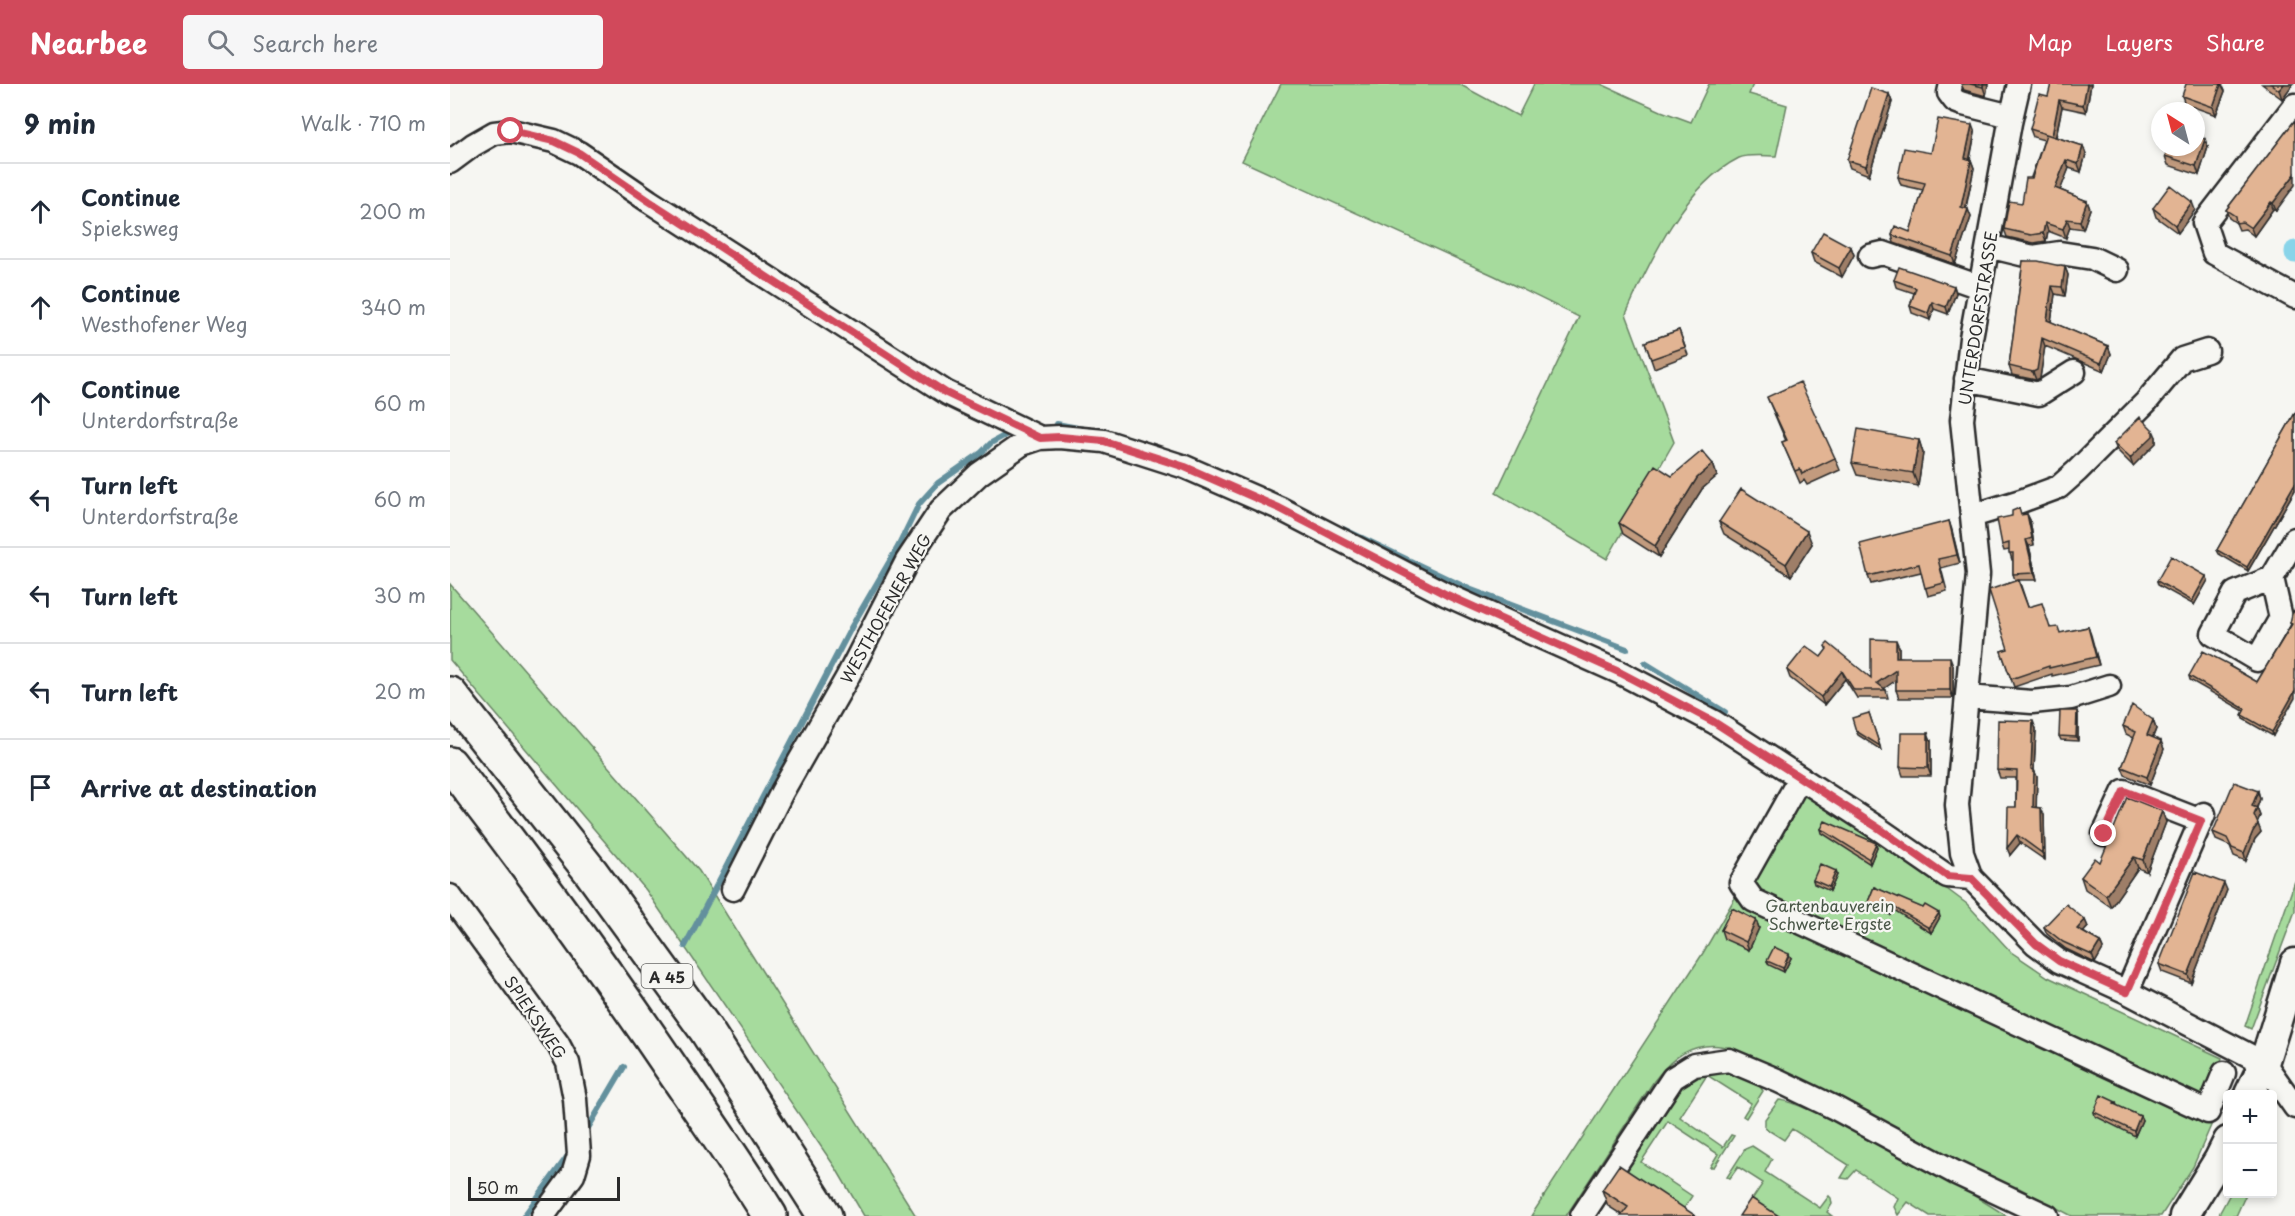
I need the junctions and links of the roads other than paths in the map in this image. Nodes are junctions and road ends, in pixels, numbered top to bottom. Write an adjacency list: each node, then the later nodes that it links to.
1 (1951, 84): 4 (street)
2 (2019, 84): 4 (street, UNTERDORFSTRASSE)
3 (2295, 105): 10 (street)
4 (2011, 116): 6 (street, UNTERDORFSTRASSE)
5 (450, 162): 14 (street)
6 (1988, 246): 8 (street); 9 (street, UNTERDORFSTRASSE)
7 (1870, 255): 9 (street)
8 (2117, 270)
9 (1980, 287): 13 (street, UNTERDORFSTRASSE)
10 (2287, 293)
11 (2207, 351): 15 (street)
12 (2074, 372): 13 (street)
13 (1966, 379): 15 (street, UNTERDORFSTRASSE)
14 (1040, 438): 22 (street, WESTHOFENER WEG); 25 (street, WESTHOFENER WEG)
15 (1972, 516): 20 (street, UNTERDORFSTRASSE)
16 (2295, 539): 17 (street)
17 (2272, 578)
18 (2109, 686): 20 (street)
19 (450, 694): 37 (highway, A 45)
20 (1967, 697): 24 (street, UNTERDORFSTRASSE)
21 (450, 764): 36 (highway, A 45)
22 (1800, 778): 24 (street, WESTHOFENER WEG); 30 (street)
23 (2104, 834): 28 (street)
24 (1971, 878): 28 (street, UNTERDORFSTRASSE)
25 (733, 889)
26 (450, 896): 35 (street, SPIEKSWEG)
27 (2295, 963): 29 (main road)
28 (2127, 992): 29 (street, UNTERDORFSTRASSE)
29 (2264, 1063): 31 (main road); 32 (street)
30 (2224, 1073)
31 (2251, 1090)
32 (2295, 1107)
33 (2226, 1144): 41 (main road)
34 (1956, 1173): 38 (street); 39 (street); 40 (street)
35 (543, 1216)
36 (770, 1216)
37 (825, 1216)
38 (1582, 1216)
39 (2015, 1216)
40 (2048, 1216)
41 (2184, 1216)

